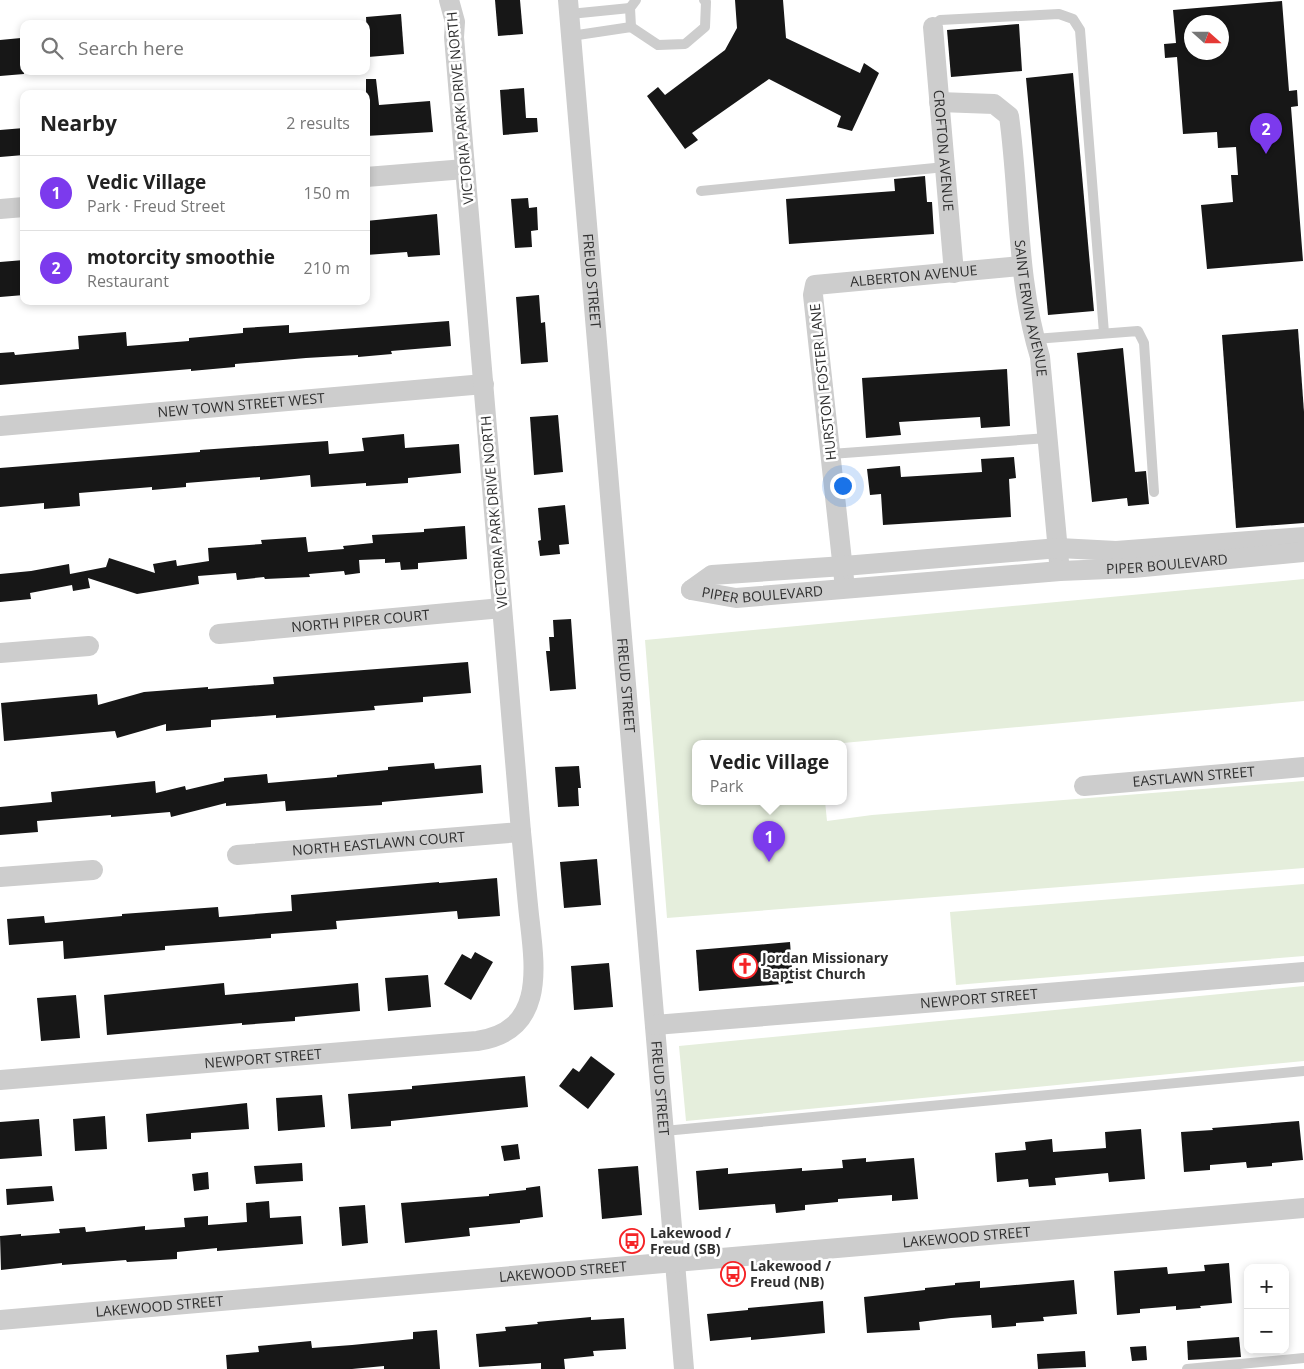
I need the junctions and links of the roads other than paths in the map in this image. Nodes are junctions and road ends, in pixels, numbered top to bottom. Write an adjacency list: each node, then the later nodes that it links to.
1 (449, 0): 10 (street, VICTORIA PARK DRIVE NORTH)
2 (704, 0): 5 (lane)
3 (633, 4): 4 (lane); 5 (lane)
4 (569, 7): 7 (street, FREUD STREET)
5 (631, 27): 7 (lane)
6 (933, 27): 8 (street, CROFTON AVENUE); 18 (lane)
7 (572, 36): 43 (street, FREUD STREET)
8 (940, 102): 9 (street, CROFTON AVENUE); 15 (street, SAINT ERVIN AVENUE)
9 (945, 167): 12 (lane); 16 (street, CROFTON AVENUE)
10 (465, 169): 11 (street); 20 (street, VICTORIA PARK DRIVE NORTH)
11 (370, 177)
12 (701, 191)
13 (20, 207): 14 (street)
14 (0, 209)
15 (1022, 266): 16 (street, ALBERTON AVENUE); 19 (street, SAINT ERVIN AVENUE)
16 (954, 273): 17 (street, ALBERTON AVENUE)
17 (813, 296): 23 (street, HURSTON FOSTER LANE)
18 (1104, 333): 19 (lane); 24 (lane)
19 (1035, 339): 22 (street, SAINT ERVIN AVENUE)
20 (484, 384): 21 (street, NEW TOWN STREET WEST); 31 (street, VICTORIA PARK DRIVE NORTH)
21 (0, 426)
22 (1048, 438): 23 (lane); 26 (street, SAINT ERVIN AVENUE)
23 (831, 454): 28 (street, HURSTON FOSTER LANE)
24 (1154, 492)
25 (1304, 537): 26 (street, PIPER BOULEVARD)
26 (1058, 548): 28 (street, PIPER BOULEVARD); 29 (street, SAINT ERVIN AVENUE)
27 (1304, 552): 29 (street, PIPER BOULEVARD)
28 (844, 566): 30 (street, HURSTON FOSTER LANE); 30 (street, PIPER BOULEVARD)
29 (1060, 571): 30 (street, PIPER BOULEVARD)
30 (844, 588)
31 (502, 608): 32 (street, NORTH PIPER COURT); 37 (street, VICTORIA PARK DRIVE NORTH)
32 (219, 634)
33 (89, 646): 34 (street)
34 (0, 652)
35 (1304, 767): 36 (street, EASTLAWN STREET)
36 (1084, 786)
37 (521, 832): 38 (street, NORTH EASTLAWN COURT); 42 (street, VICTORIA PARK DRIVE NORTH)
38 (237, 855)
39 (92, 870): 40 (street)
40 (0, 876)
41 (1304, 972): 43 (street, NEWPORT STREET)
42 (518, 1020): 45 (street, NEWPORT STREET)
43 (655, 1026): 46 (street, FREUD STREET)
44 (1304, 1070): 46 (lane)
45 (0, 1080)
46 (664, 1131): 48 (street, FREUD STREET)
47 (1304, 1208): 48 (street, LAKEWOOD STREET)
48 (674, 1261): 49 (street, LAKEWOOD STREET); 51 (street, FREUD STREET)
49 (0, 1320)
50 (1304, 1358): 52 (lane)
51 (684, 1369)
52 (1187, 1369)

